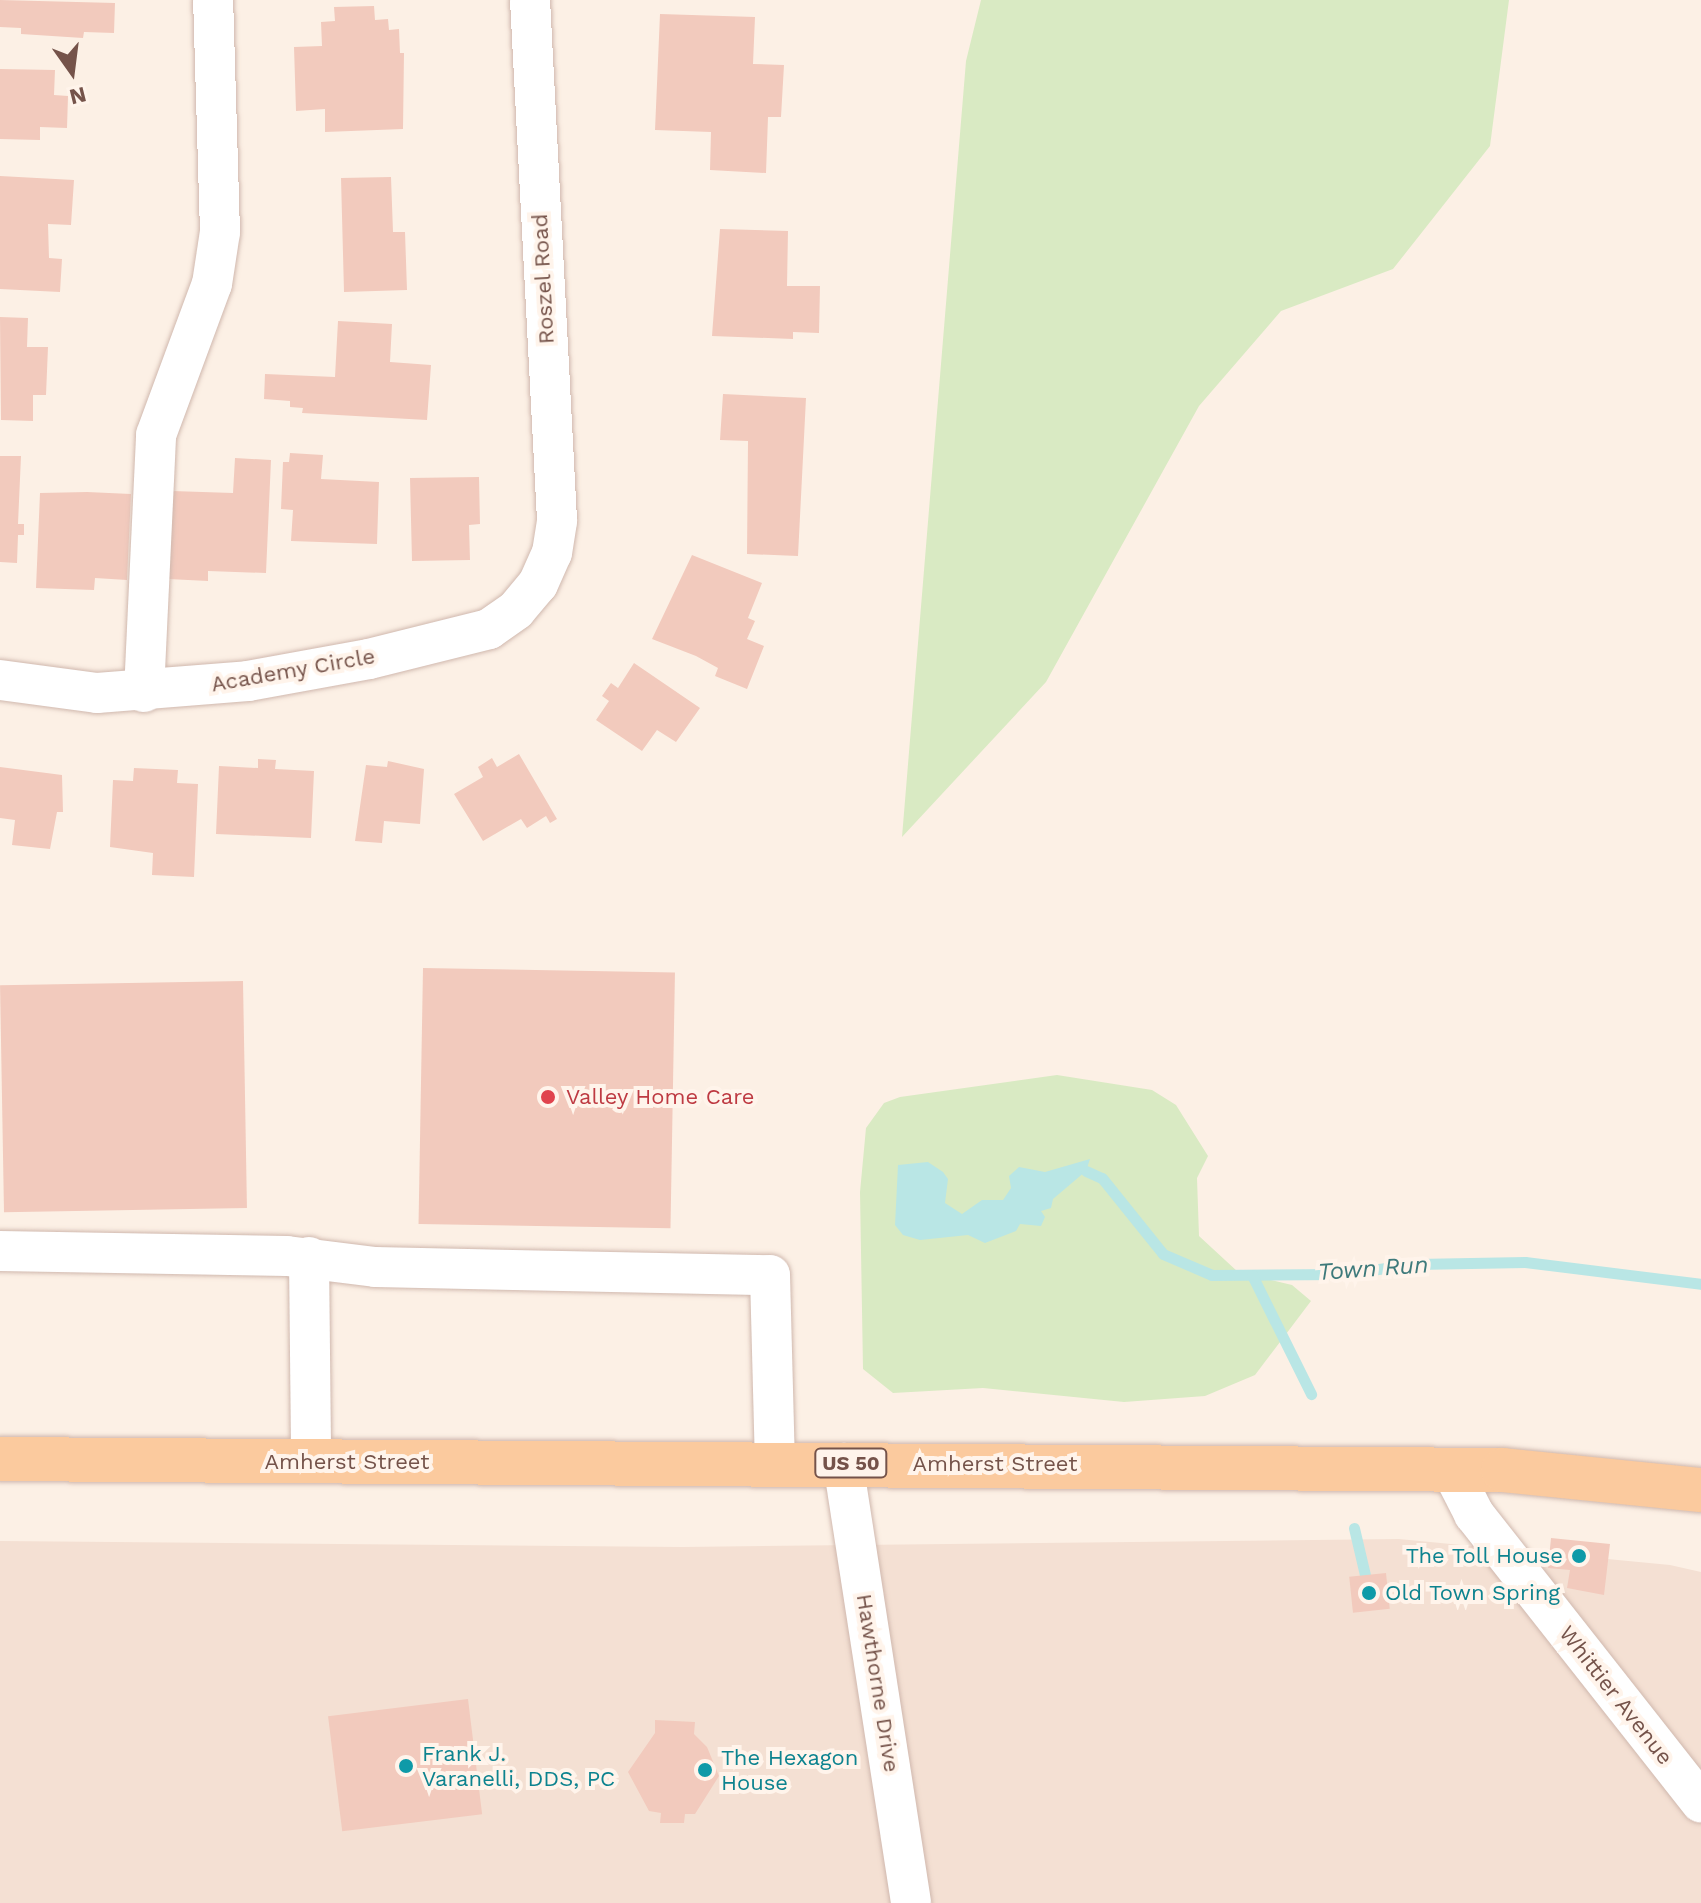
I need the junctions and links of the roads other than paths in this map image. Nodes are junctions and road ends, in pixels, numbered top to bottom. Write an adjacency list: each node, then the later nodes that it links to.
1 (213, 0): 5 (street)
2 (530, 0): 3 (street, Roszel Road)
3 (550, 557): 5 (street, Academy Circle)
4 (0, 680): 5 (street, Academy Circle)
5 (144, 692)
6 (0, 1251): 7 (street)
7 (309, 1257): 9 (street); 10 (street)
8 (0, 1459): 9 (main road, Amherst Street / US 50)
9 (311, 1462): 10 (main road, Amherst Street / US 50)
10 (775, 1463): 11 (main road, Amherst Street / US 50)
11 (843, 1463): 12 (main road, Amherst Street / US 50); 15 (street, Hawthorne Drive)
12 (1451, 1469): 13 (main road, Amherst Street / US 50); 14 (street, Whittier Avenue)
13 (1701, 1490)
14 (1701, 1802)
15 (911, 1903)

